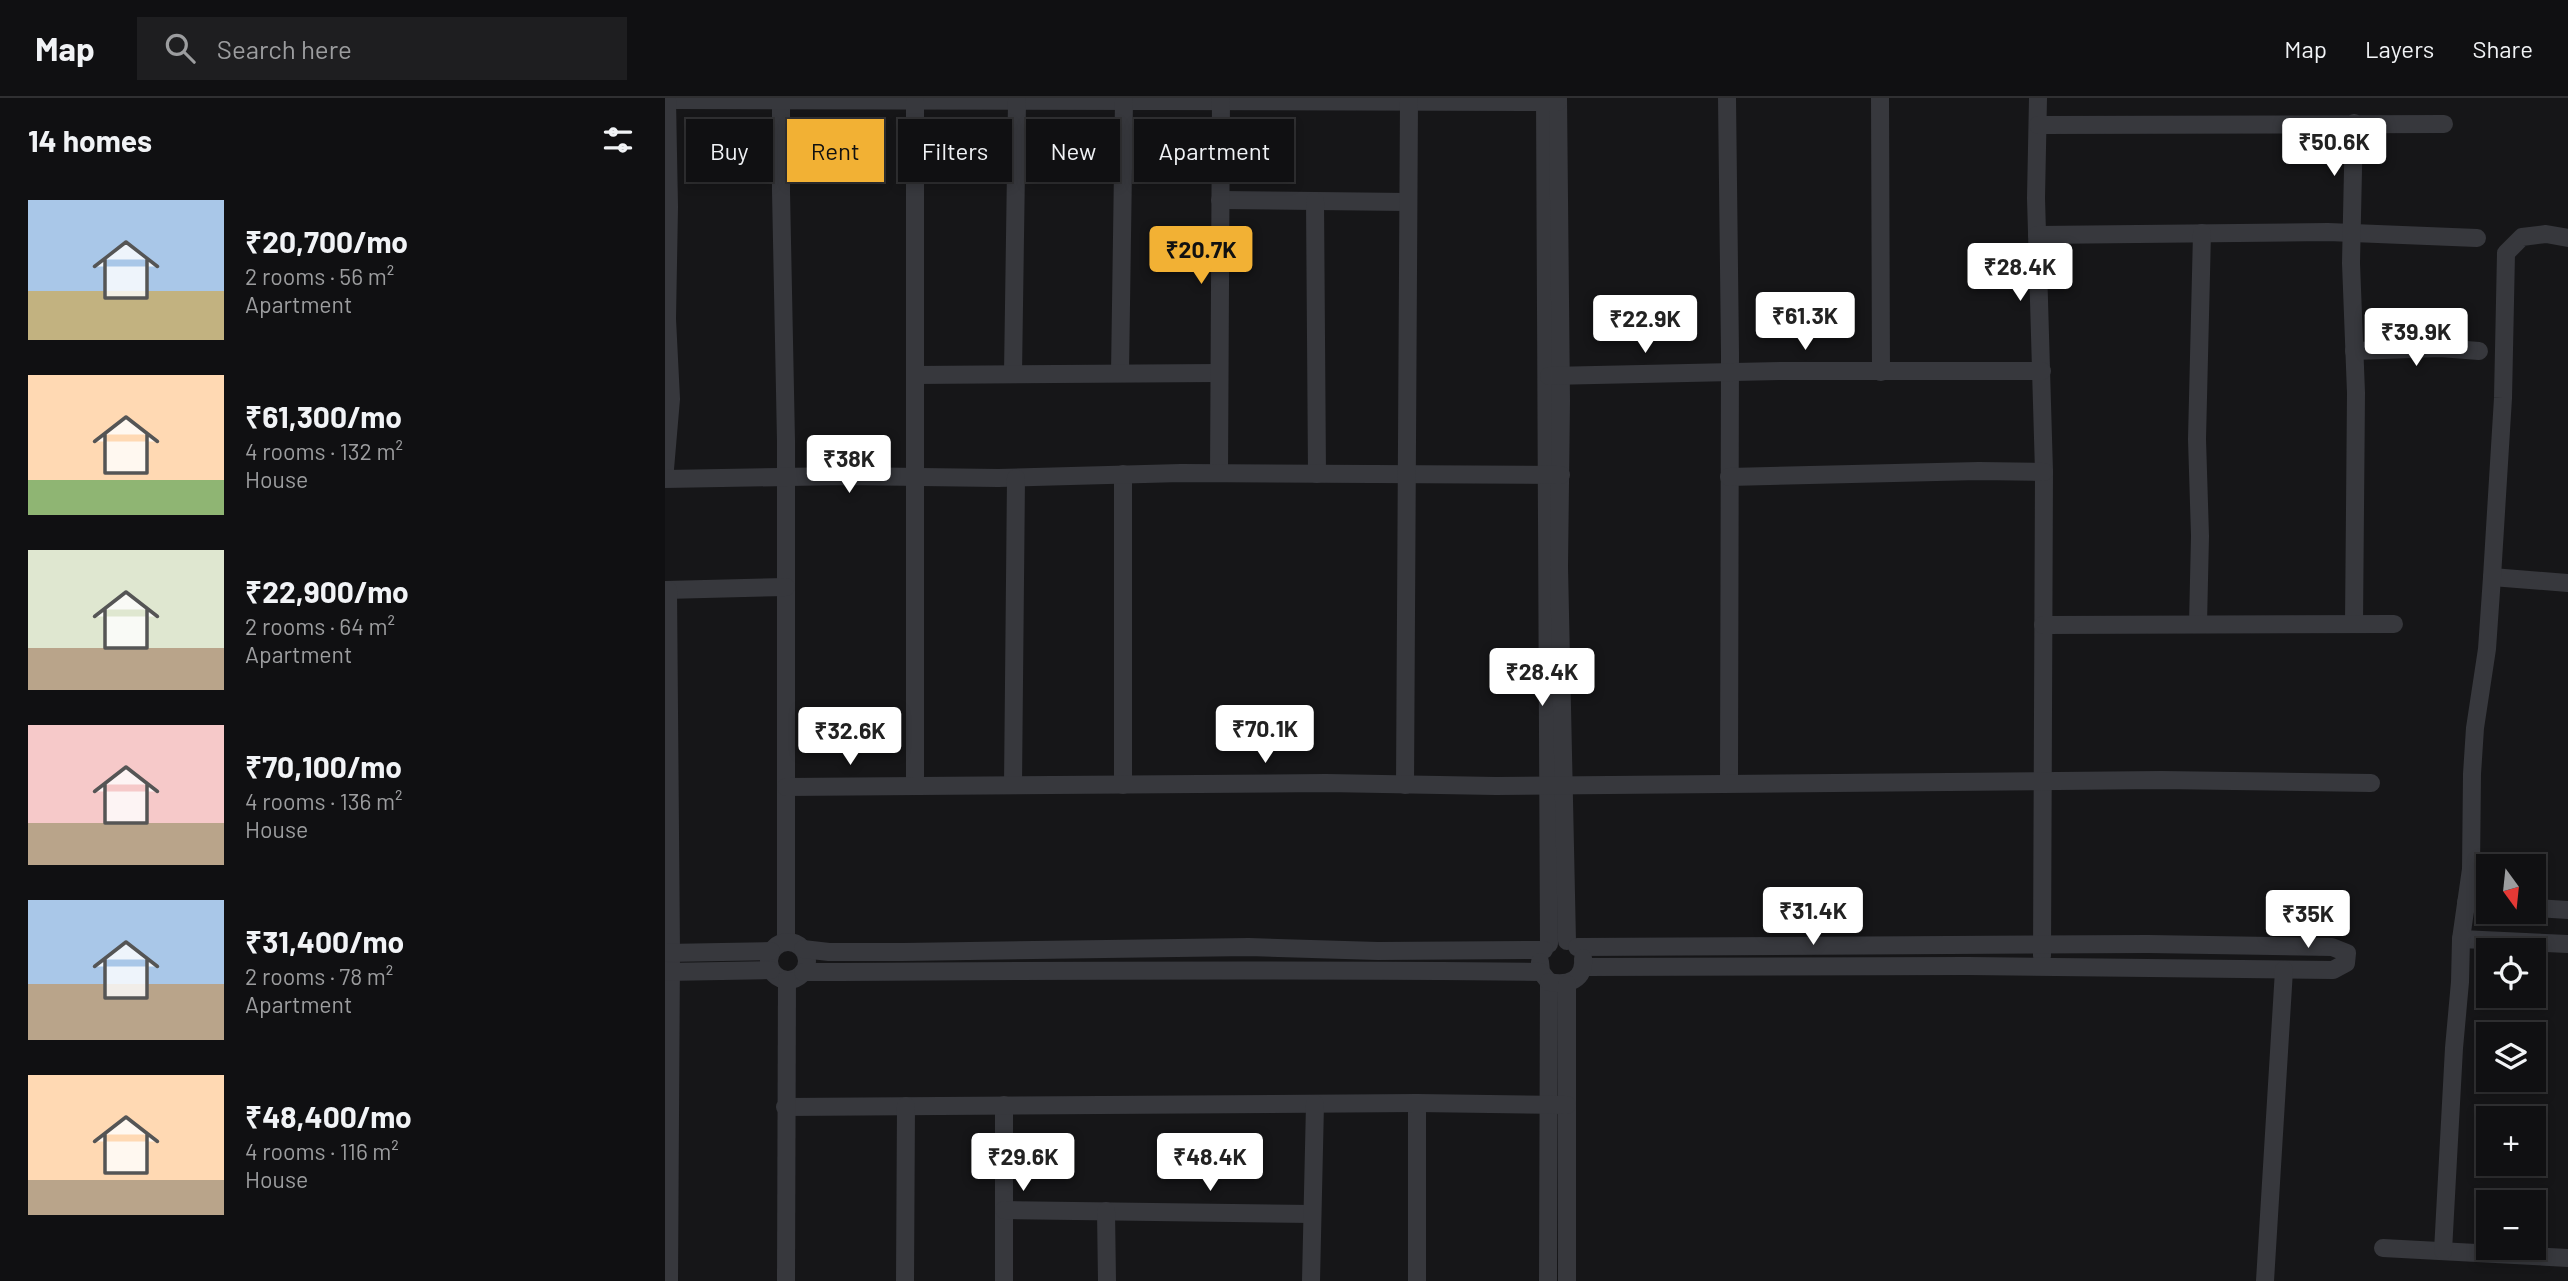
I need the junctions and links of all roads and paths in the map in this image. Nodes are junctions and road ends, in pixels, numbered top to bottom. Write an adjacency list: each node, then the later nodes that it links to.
1 (1727, 98): 30 (street)
2 (1881, 98): 27 (street)
3 (2038, 98): 14 (street)
4 (781, 99): 5 (street); 8 (street); 41 (street)
5 (666, 100): 25 (street)
6 (1221, 100): 10 (street); 11 (street); 15 (street)
7 (1552, 100): 11 (street); 33 (street)
8 (915, 101): 9 (street); 32 (street)
9 (1017, 101): 10 (street); 31 (street)
10 (1124, 101): 28 (street)
11 (1409, 102): 17 (street)
12 (2354, 123): 13 (street); 14 (street); 20 (street)
13 (2444, 124)
14 (2038, 125): 19 (street)
15 (1220, 200): 16 (street); 29 (street)
16 (1315, 201): 17 (street); 38 (street)
17 (1408, 202): 39 (street)
18 (2202, 233): 19 (street); 20 (street); 50 (street)
19 (2037, 234): 26 (street)
20 (2352, 234): 22 (street); 23 (street)
21 (2568, 238): 46 (street)
22 (2477, 239)
23 (2354, 351): 24 (street); 51 (street)
24 (2479, 351)
25 (667, 362): 34 (street)
26 (2042, 371): 27 (street); 35 (street)
27 (1881, 372): 30 (street)
28 (1120, 373): 29 (street); 31 (street)
29 (1219, 373): 36 (street)
30 (1730, 373): 33 (street); 43 (street)
31 (1013, 374): 32 (street)
32 (915, 375): 42 (street)
33 (1553, 376): 40 (street)
34 (665, 469)
35 (2044, 472): 43 (street); 53 (street)
36 (1219, 473): 37 (street); 38 (street)
37 (1123, 474): 44 (street); 58 (street)
38 (1317, 474): 39 (street)
39 (1407, 474): 40 (street); 59 (street)
40 (1553, 474): 60 (street)
41 (784, 477): 42 (street); 45 (street); 48 (street)
42 (915, 477): 44 (street); 61 (street)
43 (1729, 477): 55 (street)
44 (1017, 478): 57 (street)
45 (665, 479)
46 (2492, 578): 47 (street); 64 (street)
47 (2568, 583)
48 (786, 587): 49 (street); 62 (street)
49 (666, 590): 63 (street)
50 (2198, 624): 51 (street); 53 (street)
51 (2354, 624): 52 (street)
52 (2394, 624)
53 (2043, 625): 54 (street)
54 (2042, 781): 55 (street); 56 (street); 71 (street)
55 (1729, 782): 60 (street)
56 (2371, 783)
57 (1013, 785): 58 (street); 61 (street)
58 (1123, 785): 59 (street)
59 (1405, 785): 60 (street)
60 (1556, 785): 70 (street)
61 (915, 786): 62 (street)
62 (786, 787): 73 (street)
63 (668, 835): 72 (street)
64 (2466, 904): 65 (street); 68 (street)
65 (2476, 904)
66 (2546, 909): 67 (street)
67 (2568, 910)
68 (2461, 939): 69 (street); 90 (street)
69 (2568, 944)
70 (1559, 945): 71 (street); 73 (street); 74 (street); 79 (street)
71 (2042, 945): 75 (street); 76 (street)
72 (668, 953): 73 (street); 77 (street)
73 (783, 953): 77 (street); 78 (street); 78 (street)
74 (1583, 967): 75 (street); 79 (street)
75 (2042, 967): 76 (street)
76 (2284, 970): 101 (street)
77 (668, 972): 92 (street)
78 (795, 976): 79 (street); 85 (street)
79 (1552, 980): 83 (street)
80 (1417, 1103): 81 (street); 83 (street); 98 (street)
81 (1315, 1104): 82 (street); 88 (street)
82 (1004, 1105): 84 (street); 86 (street)
83 (1558, 1105): 99 (street); 100 (street)
84 (906, 1106): 85 (street); 94 (street)
85 (785, 1107): 93 (street)
86 (1004, 1210): 87 (street); 95 (street)
87 (1106, 1211): 88 (street); 96 (street)
88 (1313, 1214): 97 (street)
89 (2383, 1248): 90 (street)
90 (2443, 1251): 91 (street)
91 (2568, 1258)
92 (669, 1281)
93 (786, 1281)
94 (905, 1281)
95 (1005, 1281)
96 (1107, 1281)
97 (1311, 1281)
98 (1417, 1281)
99 (1548, 1281)
100 (1567, 1281)
101 (2265, 1281)

